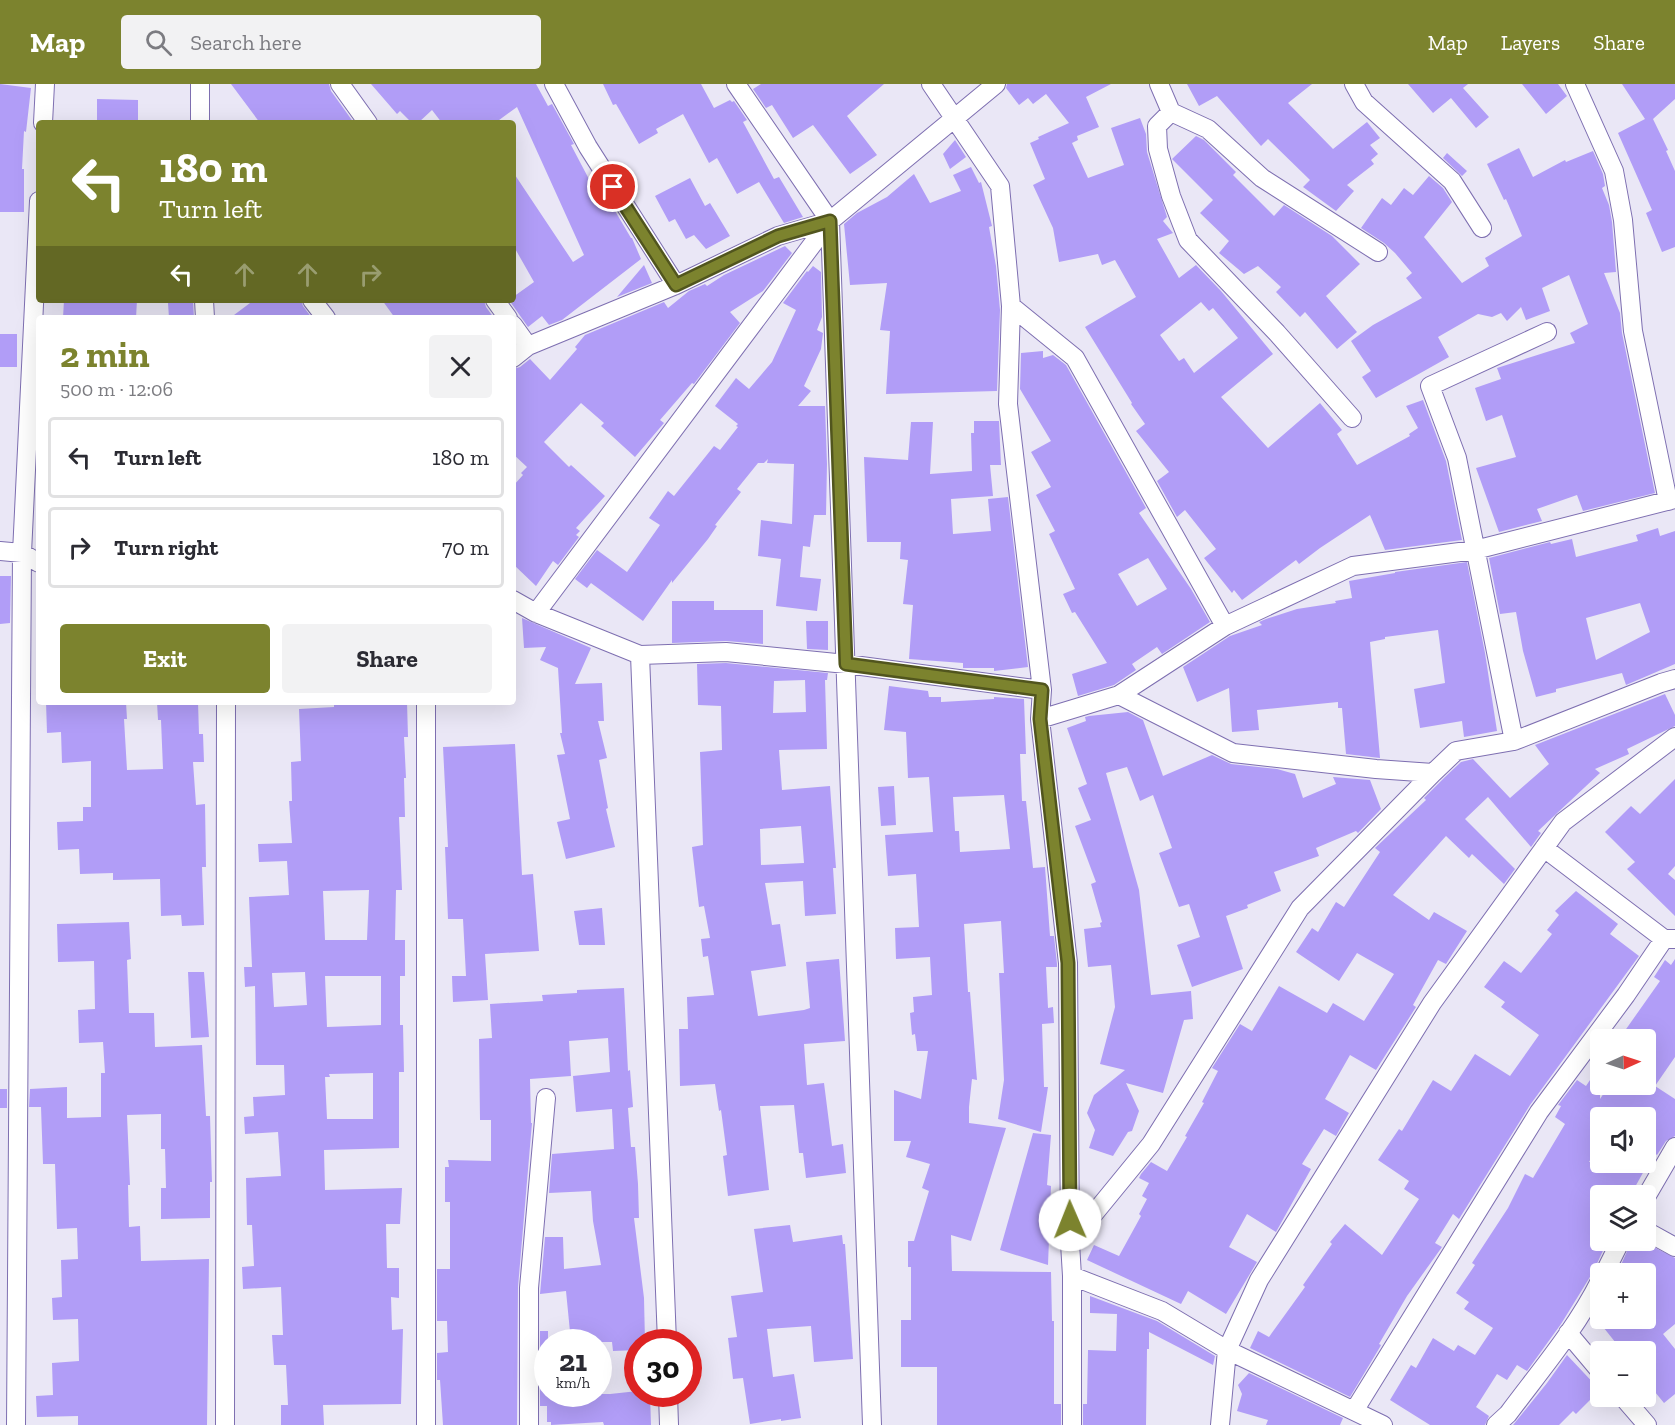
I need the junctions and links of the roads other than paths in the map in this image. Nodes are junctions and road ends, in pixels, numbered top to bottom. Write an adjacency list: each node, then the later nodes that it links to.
1 (45, 84): 12 (street)
2 (200, 84): 13 (street)
3 (340, 84): 14 (street)
4 (554, 84): 20 (street)
5 (736, 84): 16 (street)
6 (931, 84): 15 (street)
7 (996, 84): 15 (street)
8 (1159, 84): 11 (street)
9 (1354, 84): 17 (street)
10 (1575, 84): 29 (street)
11 (1171, 112): 18 (street); 28 (street)
12 (43, 120)
13 (200, 120)
14 (366, 120)
15 (953, 120): 16 (street); 22 (street)
16 (830, 221): 20 (street); 35 (street); 38 (street)
17 (1482, 228)
18 (1378, 252)
19 (36, 263): 32 (street)
20 (676, 285): 26 (street)
21 (314, 303): 23 (street)
22 (1011, 306): 36 (street); 40 (street)
23 (324, 315)
24 (516, 329): 26 (street)
25 (1547, 332): 30 (street)
26 (528, 346): 27 (street)
27 (516, 356)
28 (1352, 418)
29 (1672, 500): 30 (street)
30 (1475, 550): 36 (street); 46 (street)
31 (0, 551): 32 (street)
32 (22, 553): 33 (street); 65 (street)
33 (36, 561)
34 (516, 602): 35 (street)
35 (536, 613): 37 (street)
36 (1225, 626): 41 (street)
37 (640, 655): 38 (street); 58 (street)
38 (846, 664): 40 (street); 70 (street)
39 (1675, 680): 46 (street)
40 (1042, 690): 44 (street)
41 (1119, 695): 44 (street); 47 (street)
42 (226, 705): 66 (street)
43 (426, 705): 67 (street)
44 (1040, 719): 54 (street)
45 (1675, 737): 48 (street)
46 (1514, 741): 47 (street)
47 (1433, 773): 54 (street)
48 (1544, 848): 49 (street); 60 (street)
49 (1670, 939): 64 (street)
50 (546, 1098): 68 (street)
51 (1675, 1147): 52 (street)
52 (1653, 1185)
53 (1656, 1237): 55 (street)
54 (1070, 1243): 56 (street)
55 (1675, 1247)
56 (1072, 1276): 60 (street); 71 (street)
57 (1590, 1300): 59 (street)
58 (666, 1329)
59 (1568, 1333): 61 (street); 74 (street)
60 (1227, 1350): 64 (street); 72 (street)
61 (1590, 1359)
62 (668, 1407): 69 (street)
63 (1631, 1407): 75 (street)
64 (1354, 1411): 73 (street)
65 (16, 1425)
66 (225, 1425)
67 (426, 1425)
68 (529, 1425)
69 (669, 1425)
70 (872, 1425)
71 (1072, 1425)
72 (1220, 1425)
73 (1383, 1425)
74 (1496, 1425)
75 (1647, 1425)

